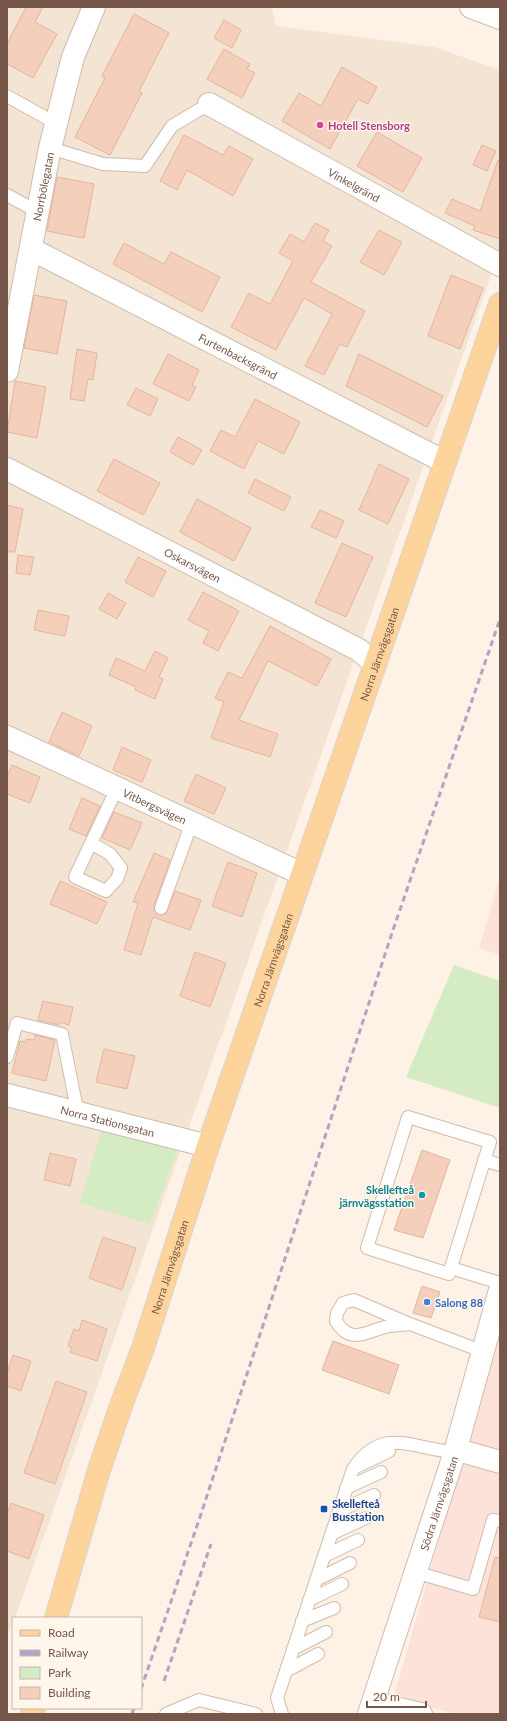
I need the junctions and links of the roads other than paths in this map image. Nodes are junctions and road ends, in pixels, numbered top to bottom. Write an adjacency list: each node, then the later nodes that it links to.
1 (94, 7): 6 (street, Norrbölegatan)
2 (471, 7): 3 (street)
3 (500, 18)
4 (7, 96): 6 (lane)
5 (209, 104): 7 (lane); 11 (street, Vinkelgränd)
6 (57, 124): 7 (street, Norrbölegatan)
7 (50, 148): 9 (street, Norrbölegatan)
8 (7, 195): 9 (lane)
9 (38, 212): 10 (street, Norrbölegatan)
10 (31, 249): 13 (street, Norrbölegatan); 14 (street, Furtenbacksgränd)
11 (500, 265)
12 (500, 304): 14 (main road, Norra Järnvägsgatan)
13 (7, 371)
14 (445, 462): 16 (main road, Norra Järnvägsgatan)
15 (7, 469): 16 (street, Oskarsvägen)
16 (375, 664): 21 (main road, Norra Järnvägsgatan)
17 (7, 737): 18 (street, Vitbergsvägen)
18 (117, 788): 19 (street, Vitbergsvägen); 20 (lane)
19 (192, 822): 21 (street, Vitbergsvägen); 22 (lane)
20 (91, 843)
21 (302, 874): 26 (main road, Norra Järnvägsgatan)
22 (161, 908)
23 (7, 1057): 25 (lane)
24 (7, 1096): 25 (street, Norra Stationsgatan)
25 (78, 1114): 26 (street, Norra Stationsgatan)
26 (208, 1146): 53 (main road, Norra Järnvägsgatan)
27 (484, 1160): 28 (lane); 29 (lane); 29 (lane)
28 (500, 1165)
29 (451, 1268): 30 (lane)
30 (500, 1283)
31 (500, 1290): 33 (street, Södra Järnvägsgatan)
32 (410, 1324): 32 (lane); 33 (lane)
33 (484, 1352): 35 (street, Södra Järnvägsgatan)
34 (389, 1451): 37 (lane)
35 (455, 1452): 36 (street); 37 (lane); 48 (street, Södra Järnvägsgatan)
36 (500, 1462)
37 (353, 1469): 39 (lane)
38 (382, 1472): 39 (lane)
39 (346, 1488): 41 (lane)
40 (374, 1495): 41 (lane)
41 (339, 1511): 44 (lane)
42 (366, 1518): 44 (lane)
43 (500, 1522): 48 (lane)
44 (331, 1534): 46 (lane)
45 (358, 1540): 46 (lane)
46 (324, 1556): 49 (lane)
47 (350, 1563): 49 (lane)
48 (415, 1572): 59 (street, Södra Järnvägsgatan)
49 (316, 1580): 51 (lane)
50 (342, 1584): 51 (lane)
51 (309, 1600): 54 (lane)
52 (334, 1608): 54 (lane)
53 (56, 1617)
54 (302, 1621): 56 (lane)
55 (326, 1632): 56 (lane)
56 (293, 1649): 58 (lane)
57 (318, 1654): 58 (lane)
58 (286, 1670): 62 (lane)
59 (371, 1708): 63 (street)
60 (166, 1714): 61 (lane)
61 (256, 1714)
62 (282, 1714)
63 (421, 1714)

